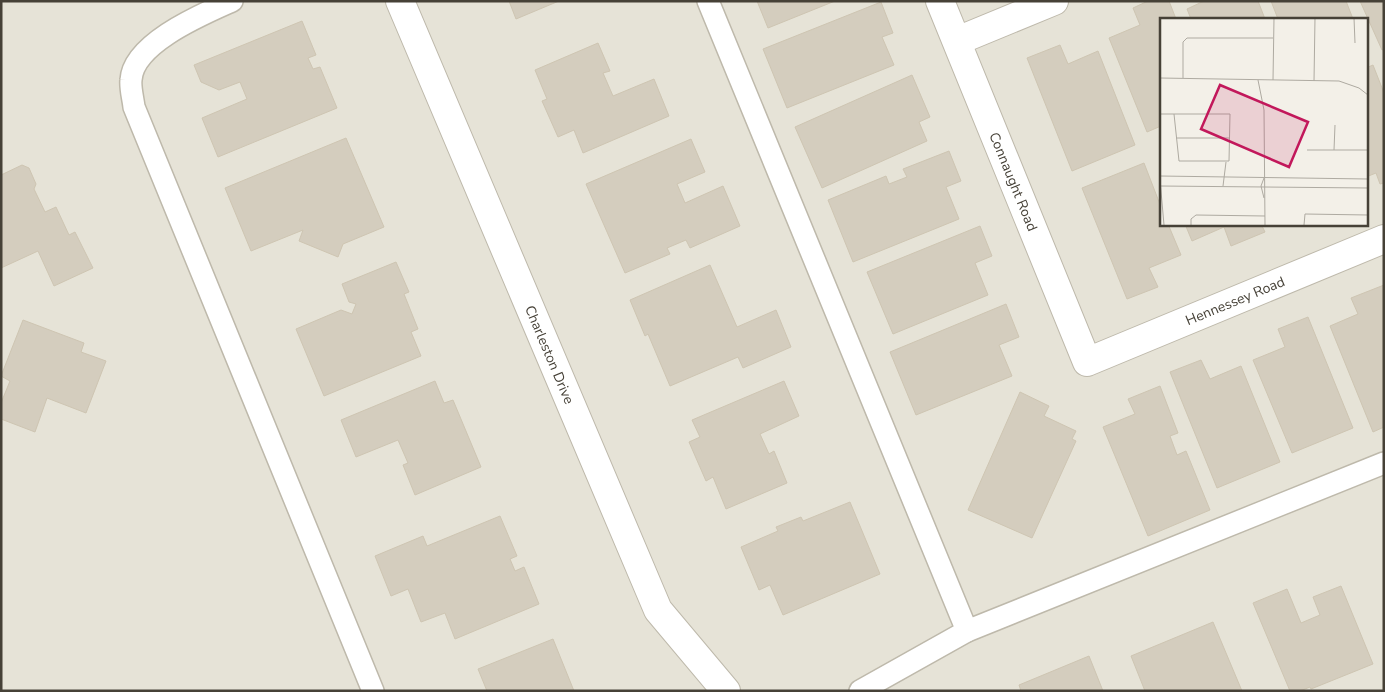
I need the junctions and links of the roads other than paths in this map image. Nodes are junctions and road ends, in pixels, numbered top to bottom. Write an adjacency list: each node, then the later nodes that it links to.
1 (232, 1): 11 (lane)
2 (400, 1): 12 (street, Charleston Drive)
3 (708, 1): 10 (lane)
4 (940, 1): 6 (street, Connaught Road)
5 (1054, 1): 6 (street)
6 (957, 41): 8 (street, Connaught Road)
7 (1384, 239): 8 (street, Hennessey Road)
8 (1087, 362)
9 (1384, 462): 10 (lane)
10 (968, 631): 13 (lane)
11 (373, 691)
12 (726, 691)
13 (860, 691)

